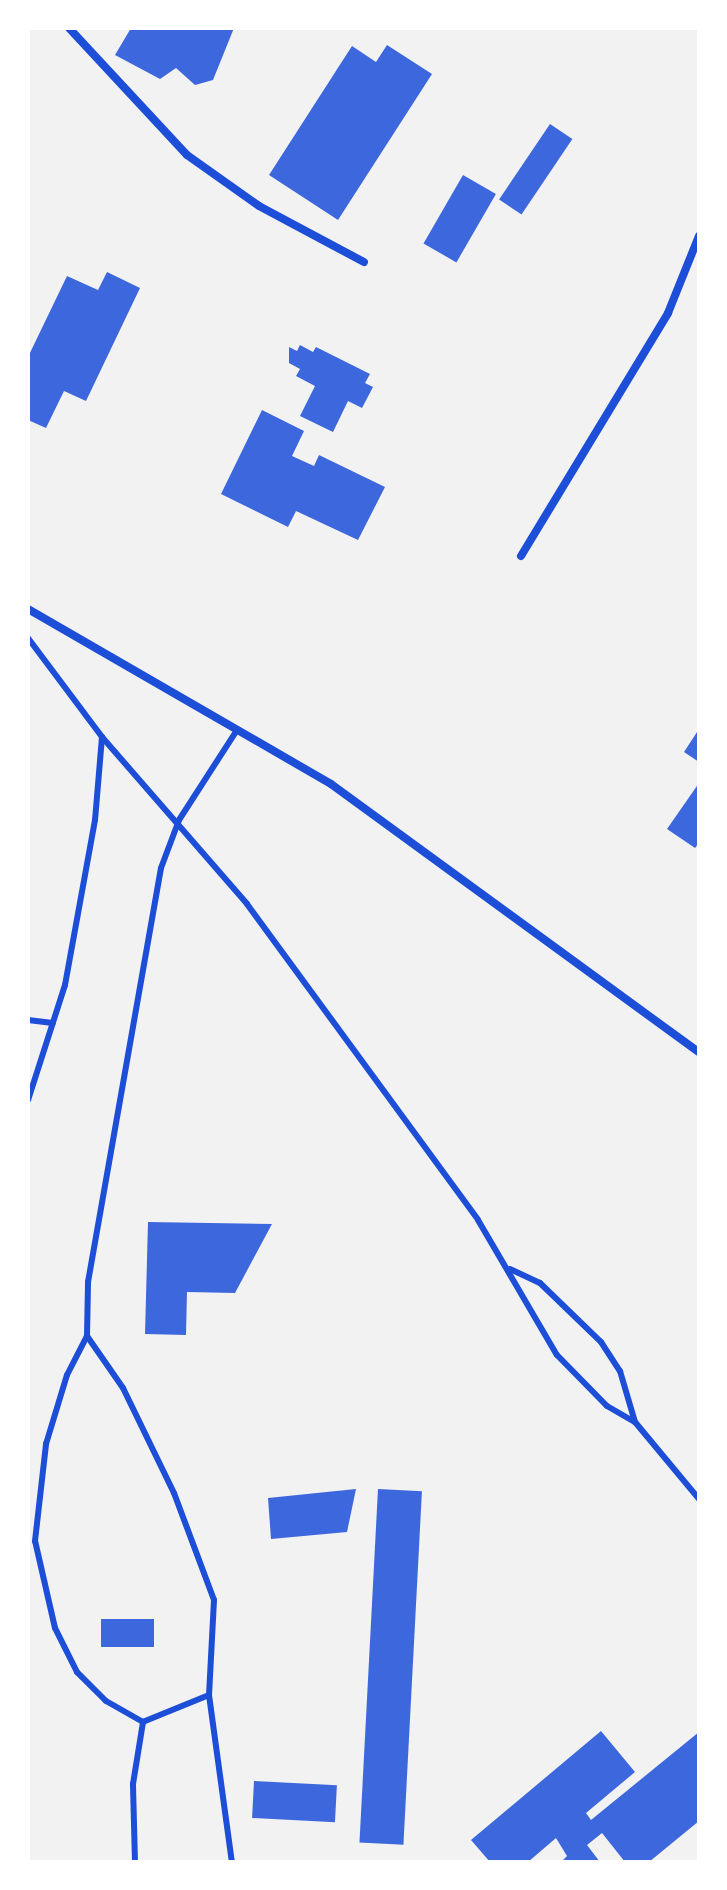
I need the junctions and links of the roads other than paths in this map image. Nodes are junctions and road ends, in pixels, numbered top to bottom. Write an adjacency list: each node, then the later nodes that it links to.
1 (69, 28): 3 (street)
2 (699, 236): 4 (street)
3 (364, 262)
4 (521, 556)
5 (28, 609): 7 (street)
6 (28, 638): 8 (lane)
7 (237, 730): 9 (lane); 12 (street)
8 (102, 737): 9 (lane); 11 (lane)
9 (179, 820): 14 (lane); 15 (lane)
10 (28, 1020): 11 (lane)
11 (53, 1023): 13 (lane)
12 (699, 1052)
13 (28, 1100)
14 (510, 1269): 16 (lane); 16 (lane)
15 (87, 1336): 18 (lane); 19 (lane)
16 (635, 1422): 17 (lane)
17 (699, 1499)
18 (209, 1695): 19 (lane); 21 (lane)
19 (143, 1722): 20 (lane)
20 (135, 1862)
21 (232, 1862)

